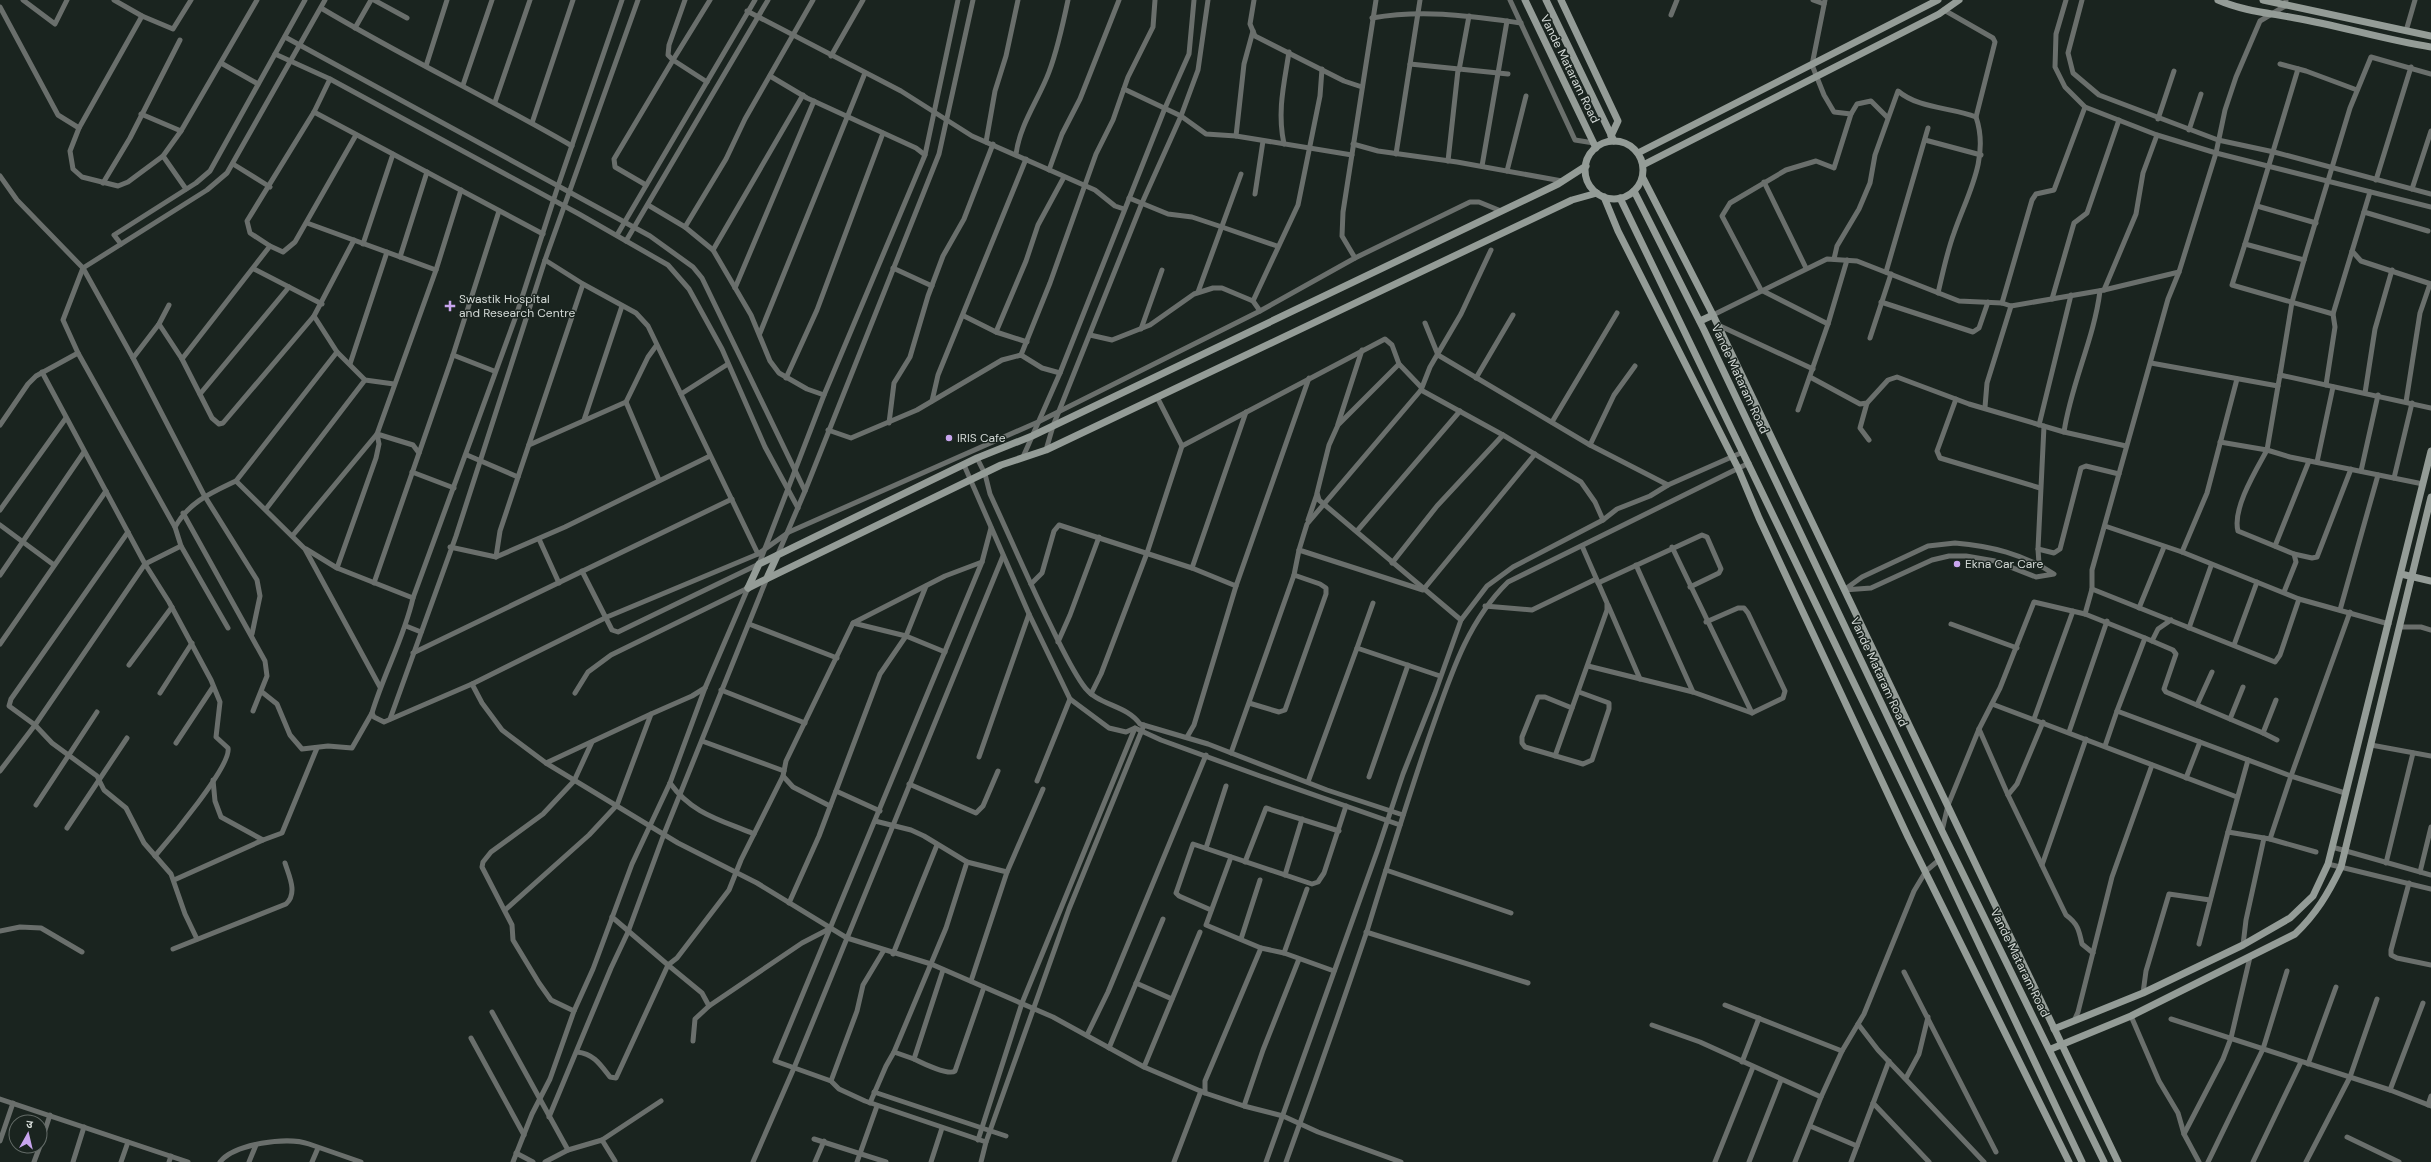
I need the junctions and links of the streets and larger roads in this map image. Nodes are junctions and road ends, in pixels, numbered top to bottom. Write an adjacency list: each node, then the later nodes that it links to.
1 (23, 0): 2 (street)
2 (68, 0)
3 (114, 0): 54 (street)
4 (192, 0): 54 (street)
5 (256, 0): 75 (street)
6 (305, 0): 66 (street)
7 (325, 0): 48 (street)
8 (372, 0): 56 (street); 61 (street)
9 (446, 0): 79 (street)
10 (492, 0): 94 (street)
11 (530, 0): 102 (street)
12 (573, 0): 116 (street)
13 (622, 0): 135 (street)
14 (638, 0): 176 (street)
15 (685, 0): 73 (street)
16 (710, 0): 73 (street)
17 (755, 0): 50 (street)
18 (768, 0): 57 (street)
19 (813, 0): 64 (street)
20 (864, 0): 72 (street)
21 (958, 0): 106 (street)
22 (973, 0): 115 (street)
23 (1018, 0): 130 (street)
24 (1068, 0): 141 (street)
25 (1119, 0): 155 (street)
26 (1155, 0): 96 (street)
27 (1194, 0): 104 (street)
28 (1208, 0): 110 (street)
29 (1254, 0): 62 (street)
30 (1376, 0): 58 (street)
31 (1420, 0): 51 (street)
32 (1510, 0): 60 (street)
33 (1525, 0): 134 (street, Vande Mataram Road)
34 (1546, 0): 126 (street, Vande Mataram Road)
35 (1561, 0): 126 (street)
36 (1677, 0): 52 (street)
37 (1813, 0): 45 (street)
38 (1938, 0): 78 (street)
39 (1959, 0): 49 (street)
40 (2066, 0): 103 (street)
41 (2082, 0): 113 (street)
42 (2218, 0): 53 (street)
43 (2263, 0): 46 (street)
44 (2415, 0): 63 (street)
45 (1825, 2): 78 (street)
46 (2285, 3): 53 (street); 63 (street)
47 (0, 7): 117 (street)
48 (321, 8): 61 (street); 68 (street)
49 (1944, 10): 90 (street); 112 (street)
50 (747, 11): 57 (street); 92 (street)
51 (1418, 13): 55 (street); 58 (street); 76 (street)
52 (1671, 15)
53 (2268, 15): 69 (street); 128 (street)
54 (142, 16): 117 (street)
55 (1469, 16): 59 (street); 83 (street)
56 (407, 18)
57 (759, 18): 64 (street); 185 (street)
58 (1372, 18): 95 (street)
59 (1507, 21): 60 (street); 85 (street)
60 (1521, 23): 134 (street)
61 (355, 28): 79 (street)
62 (1253, 31): 70 (street); 125 (street)
63 (2406, 31): 65 (street)
64 (792, 35): 72 (street); 89 (street)
65 (2431, 36)
66 (285, 37): 68 (street); 71 (street)
67 (180, 40): 107 (street)
68 (300, 47): 74 (street); 168 (street)
69 (2431, 47)
70 (1288, 52): 81 (street); 132 (street)
71 (275, 54): 74 (street); 93 (street)
72 (831, 56): 86 (street)
73 (673, 60): 92 (street); 167 (street)
74 (292, 62): 91 (street); 149 (street)
75 (221, 63): 93 (street); 120 (street)
76 (1410, 64): 83 (street); 142 (street)
77 (2280, 64): 82 (street)
78 (1812, 65): 90 (street); 138 (street)
79 (426, 66): 94 (street)
80 (2410, 67): 88 (street); 97 (street); 162 (street)
81 (1322, 69): 95 (street); 136 (street)
82 (2298, 69): 97 (street); 137 (street)
83 (1458, 70): 85 (street); 148 (street)
84 (2174, 71): 113 (street)
85 (1496, 72): 87 (street); 151 (street)
86 (865, 73): 106 (street); 109 (street)
87 (1508, 74)
88 (2431, 74)
89 (770, 76): 99 (street); 197 (street)
90 (1818, 77): 108 (street); 150 (street)
91 (330, 80): 105 (street); 183 (street)
92 (707, 82): 167 (street)
93 (258, 84): 171 (street)
94 (463, 85): 102 (street)
95 (1362, 87): 133 (street)
96 (1124, 89): 104 (street); 169 (street)
97 (2357, 90): 154 (street)
98 (2201, 94): 119 (street)
99 (803, 95): 101 (street); 209 (street)
100 (1526, 96): 156 (street)
101 (814, 101): 109 (street); 233 (street)
102 (495, 102): 116 (street)
103 (2085, 107): 114 (street); 244 (street)
104 (1165, 108): 110 (street); 181 (street)
105 (314, 112): 123 (street); 170 (street)
106 (935, 112): 115 (street); 143 (street)
107 (141, 114): 120 (street); 166 (street)
108 (1851, 114): 111 (street); 164 (street)
109 (847, 116): 122 (street); 263 (street)
110 (1181, 116): 125 (street); 184 (street)
111 (1887, 117): 112 (street); 215 (street)
112 (1976, 117): 145 (street)
113 (2158, 118): 119 (street)
114 (2119, 120): 124 (street); 239 (street)
115 (948, 122): 130 (street); 220 (street)
116 (532, 123): 135 (street)
117 (79, 128): 166 (street)
118 (1928, 128): 127 (street)
119 (2189, 130): 128 (street)
120 (181, 131): 146 (street)
121 (2431, 131): 172 (street)
122 (883, 133): 143 (street); 287 (street)
123 (356, 135): 140 (street); 194 (street)
124 (2157, 135): 139 (street); 235 (street)
125 (1236, 136): 129 (street)
126 (1613, 139): 134 (street); 138 (street)
127 (1925, 140): 145 (street); 226 (street)
128 (2218, 140): 137 (street); 139 (street)
129 (1263, 141): 132 (street); 178 (street)
130 (986, 142): 131 (street)
131 (993, 144): 141 (street); 231 (street)
132 (1284, 144): 136 (street)
133 (1354, 144): 142 (street); 144 (street)
134 (1595, 145): 152 (street)
135 (572, 146): 168 (street)
136 (1309, 148): 144 (street); 208 (street)
137 (2274, 152): 153 (street); 154 (street)
138 (1638, 153): 150 (street)
139 (2216, 153): 153 (street); 227 (street)
140 (393, 154): 157 (street); 205 (street)
141 (1016, 154): 147 (street)
142 (1396, 154): 148 (street)
143 (925, 155): 300 (street)
144 (1352, 155): 214 (street)
145 (1981, 155): 237 (street)
146 (162, 156): 166 (street); 171 (street)
147 (1026, 159): 155 (street); 255 (street)
148 (1448, 161): 151 (street)
149 (233, 164): 170 (street); 204 (street)
150 (1643, 165): 161 (street)
151 (1482, 166): 156 (street)
152 (1586, 166): 163 (street); 177 (street)
153 (2270, 166): 165 (street); 186 (street)
154 (2332, 168): 162 (street); 165 (street)
155 (1049, 170): 160 (street)
156 (1507, 171): 163 (street)
157 (427, 172): 173 (street); 213 (street)
158 (1241, 174): 198 (street)
159 (0, 176): 219 (street)
160 (1064, 177): 169 (street); 262 (street)
161 (1643, 178): 174 (street); 253 (street)
162 (2376, 180): 172 (street)
163 (1562, 181): 191 (street)
164 (1764, 182): 221 (street); 234 (street)
165 (2328, 182): 175 (street); 195 (street)
166 (103, 183)
167 (646, 185): 193 (street)
168 (558, 186): 176 (street); 183 (street)
169 (1085, 186): 189 (street); 266 (street)
170 (270, 187): 207 (street)
171 (186, 189): 204 (street)
172 (2412, 189): 179 (street)
173 (461, 190): 190 (street); 223 (street)
174 (1634, 191): 182 (street); 256 (street, Vande Mataram Road)
175 (2370, 192): 188 (street); 192 (street)
176 (569, 193): 187 (street); 193 (street)
177 (1597, 193): 180 (street); 302 (street)
178 (1255, 194)
179 (2431, 194)
180 (1604, 197): 182 (street); 344 (street)
181 (1128, 198): 184 (street); 189 (street)
182 (1620, 198): 339 (street)
183 (553, 201): 187 (street); 200 (street)
184 (1142, 204): 198 (street); 264 (street)
185 (648, 205): 196 (street); 197 (street)
186 (2257, 206): 195 (street); 206 (street)
187 (565, 207): 201 (street); 216 (street)
188 (2431, 207)
189 (1124, 209): 284 (street)
190 (500, 211): 200 (street); 271 (street)
191 (1501, 211): 214 (street); 322 (street)
192 (2364, 212): 199 (street); 211 (street)
193 (625, 222): 196 (street); 201 (street)
194 (307, 223): 202 (street); 207 (street)
195 (2316, 223): 218 (street)
196 (635, 227): 203 (street); 356 (street)
197 (685, 227): 209 (street)
198 (1223, 227): 208 (street); 236 (street)
199 (2428, 231)
200 (543, 234): 282 (street)
201 (617, 235): 203 (street)
202 (354, 240): 205 (street); 245 (street)
203 (626, 240): 277 (street)
204 (121, 244): 219 (street)
205 (363, 244): 212 (street)
206 (2245, 244): 218 (street); 243 (street)
207 (270, 246): 222 (street)
208 (1277, 246): 240 (street)
209 (713, 250): 233 (street)
210 (1491, 250): 273 (street)
211 (2352, 251): 225 (street); 251 (street)
212 (386, 252): 213 (street); 276 (street)
213 (400, 257): 223 (street)
214 (1355, 258): 249 (street)
215 (1834, 259): 217 (street); 221 (street)
216 (546, 260): 229 (street); 347 (street)
217 (1847, 260): 226 (street); 259 (street)
218 (2304, 260): 243 (street)
219 (83, 268): 270 (street); 274 (street)
220 (893, 268): 231 (street); 324 (street)
221 (1806, 268): 234 (street)
222 (254, 269): 232 (street); 275 (street)
223 (436, 270): 292 (street)
224 (1162, 270): 261 (street)
225 (2392, 270): 230 (street); 297 (street)
226 (1886, 272): 228 (street)
227 (2179, 272): 235 (street); 279 (street)
228 (1892, 274): 237 (street); 241 (street)
229 (583, 284): 247 (street); 331 (street)
230 (2430, 284): 306 (street)
231 (932, 286): 319 (street)
232 (289, 287): 245 (street); 298 (street)
233 (735, 288): 263 (street)
234 (1761, 290): 253 (street); 259 (street)
235 (2102, 290): 238 (street); 325 (street)
236 (1198, 292): 240 (street); 261 (street)
237 (1938, 293): 242 (street)
238 (2071, 295): 239 (street); 323 (street)
239 (2052, 299): 248 (street)
240 (1253, 301): 249 (street)
241 (1881, 302): 242 (street); 265 (street)
242 (1988, 302): 244 (street)
243 (2292, 302): 251 (street); 285 (street)
244 (2002, 303): 248 (street)
245 (322, 304): 254 (street)
246 (169, 305): 258 (street)
247 (622, 306): 267 (street); 316 (street)
248 (2011, 306): 309 (street)
249 (1260, 311): 311 (street)
250 (1617, 313): 318 (street)
251 (2333, 314): 293 (street)
252 (1513, 315): 289 (street)
253 (1713, 315): 256 (street); 260 (street)
254 (314, 316): 269 (street); 298 (street)
255 (964, 316): 262 (street); 304 (street)
256 (1700, 321): 582 (street, Vande Mataram Road)
257 (1425, 323): 273 (street)
258 (159, 324): 274 (street); 275 (street)
259 (1828, 324): 281 (street)
260 (1717, 325): 281 (street); 439 (street)
261 (1141, 329): 264 (street)
262 (996, 332): 266 (street)
263 (760, 333): 287 (street)
264 (1090, 334): 311 (street)
265 (1870, 338)
266 (1026, 342): 272 (street)
267 (656, 346): 299 (street); 305 (street)
268 (1362, 350): 278 (street); 288 (street); 320 (street)
269 (338, 352): 276 (street); 363 (street)
270 (78, 353): 283 (street); 385 (street)
271 (453, 355): 282 (street); 340 (street)
272 (1021, 355): 284 (street); 304 (street)
273 (1438, 355): 289 (street); 296 (street)
274 (133, 358): 373 (street)
275 (182, 359): 298 (street)
276 (350, 364): 291 (street)
277 (728, 364): 299 (street); 369 (street)
278 (1399, 364): 296 (street); 320 (street)
279 (2151, 364): 290 (street); 334 (street)
280 (1635, 366): 332 (street)
281 (1813, 369): 286 (street)
282 (494, 371): 342 (street)
283 (42, 372): 315 (street); 321 (street)
284 (1060, 373): 317 (street)
285 (2280, 375): 293 (street); 294 (street)
286 (1810, 376): 307 (street); 312 (street)
287 (786, 378): 300 (street)
288 (1309, 378): 314 (street); 434 (street)
289 (1476, 378): 318 (street)
290 (2237, 379): 294 (street); 330 (street)
291 (366, 380): 292 (street); 378 (street)
292 (394, 384): 326 (street)
293 (2326, 385): 295 (street)
294 (2278, 386): 336 (street)
295 (2333, 387): 297 (street); 349 (street)
296 (1421, 388): 313 (street); 376 (street)
297 (2365, 392): 301 (street)
298 (200, 394)
299 (681, 394): 343 (street)
300 (824, 395): 356 (street)
301 (2378, 395): 306 (street); 354 (street)
302 (1157, 397): 333 (street); 335 (street)
303 (1956, 399): 307 (street); 309 (street); 368 (street)
304 (932, 401): 319 (street)
305 (626, 402): 316 (street); 362 (street)
306 (2406, 402): 308 (street)
307 (1867, 403): 329 (street)
308 (2412, 403): 310 (street); 361 (street)
309 (1985, 407): 323 (street)
310 (2431, 408)
311 (1060, 410): 317 (street); 322 (street)
312 (1798, 410)
313 (1460, 411): 327 (street); 387 (street)
314 (1246, 412): 333 (street); 420 (street)
315 (66, 418): 338 (street); 379 (street)
316 (584, 420): 331 (street)
317 (1038, 422): 328 (street); 389 (street)
318 (1552, 422): 332 (street)
319 (889, 423): 324 (street)
320 (1338, 424): 372 (street)
321 (0, 425)
322 (1053, 426): 328 (street); 335 (street)
323 (2041, 426): 325 (street); 368 (street)
324 (828, 430): 371 (street)
325 (2064, 432): 334 (street)
326 (377, 434): 340 (street); 390 (street); 419 (street)
327 (1503, 435): 341 (street); 412 (street)
328 (1032, 436): 345 (street); 346 (street)
329 (1869, 440)
330 (2220, 442): 336 (street); 404 (street)
331 (529, 445): 360 (street)
332 (1590, 445): 366 (street)
333 (1182, 446): 405 (street)
334 (2126, 446): 358 (street)
335 (1046, 450): 346 (street)
336 (2267, 450): 348 (street); 396 (street)
337 (2431, 451): 365 (street)
338 (84, 452): 370 (street); 393 (street)
339 (1743, 452): 344 (street); 350 (street)
340 (418, 453): 355 (street)
341 (1535, 454): 381 (street); 438 (street)
342 (467, 455): 347 (street); 367 (street)
343 (710, 456): 362 (street); 375 (street)
344 (1732, 457): 352 (street); 366 (street)
345 (977, 458): 351 (street); 357 (street)
346 (1023, 458): 357 (street)
347 (480, 461): 360 (street); 397 (street)
348 (2309, 461): 349 (street); 396 (street)
349 (2317, 462): 353 (street)
350 (1749, 463): 352 (street); 595 (street)
351 (964, 465): 364 (street); 408 (street)
352 (1738, 468): 395 (street); 604 (street)
353 (2351, 469): 354 (street); 407 (street)
354 (2361, 471): 359 (street)
355 (412, 472): 367 (street); 430 (street)
356 (795, 473): 369 (street); 371 (street)
357 (985, 474): 364 (street); 432 (street)
358 (2119, 474): 384 (street); 402 (street)
359 (2378, 475): 361 (street); 448 (street)
360 (518, 476): 410 (street)
361 (2394, 478): 365 (street)
362 (659, 480): 392 (street)
363 (236, 481): 373 (street); 378 (street)
364 (970, 481): 386 (street); 426 (street)
365 (2424, 484): 422 (street)
366 (1668, 485): 381 (street)
367 (454, 488): 441 (street)
368 (2040, 488): 402 (street)
369 (788, 490): 377 (street); 401 (street)
370 (106, 491): 388 (street); 416 (street)
371 (805, 491): 377 (street)
372 (1317, 493): 376 (street); 382 (street)
373 (204, 495): 380 (street); 468 (street)
374 (2431, 497): 425 (street)
375 (732, 499): 406 (street); 421 (street)
376 (1324, 505): 382 (street); 387 (street)
377 (798, 508): 389 (street)
378 (266, 509): 390 (street)
379 (0, 510)
380 (183, 513): 385 (street); 468 (street)
381 (1604, 520): 454 (street)
382 (1307, 524): 403 (street)
383 (0, 525): 393 (street)
384 (2106, 526): 399 (street); 437 (street)
385 (175, 527): 394 (street)
386 (991, 528): 409 (street); 411 (street)
387 (1356, 531): 412 (street)
388 (128, 532): 413 (street); 517 (street)
389 (789, 532): 401 (street); 408 (street)
390 (293, 535): 400 (street)
391 (1099, 537): 405 (street); 432 (street); 472 (street)
392 (539, 539): 410 (street); 431 (street)
393 (24, 541): 416 (street); 423 (street)
394 (181, 546): 413 (street); 464 (street)
395 (1582, 546): 427 (street); 445 (street)
396 (2276, 546): 407 (street)
397 (450, 547): 410 (street); 467 (street)
398 (1672, 547): 417 (street); 435 (street); 435 (street)
399 (2164, 547): 404 (street); 447 (street)
400 (305, 549): 419 (street); 489 (street)
401 (766, 549): 406 (street); 414 (street)
402 (2038, 549): 415 (street)
403 (1299, 550): 424 (street); 438 (street)
404 (2182, 552): 418 (street)
405 (1147, 553): 420 (street); 498 (street)
406 (758, 554): 453 (street)
407 (2294, 554): 440 (street)
408 (777, 556): 414 (street); 426 (street)
409 (1003, 556): 451 (street); 557 (street)
410 (496, 557)
411 (982, 562): 433 (street); 478 (street)
412 (1392, 563): 438 (street)
413 (145, 564): 446 (street); 517 (street)
414 (759, 564): 436 (street); 453 (street)
415 (2039, 564): 439 (street); 439 (street)
416 (54, 565): 474 (street)
417 (1636, 565): 427 (street); 495 (street)
418 (2211, 566): 429 (street); 465 (street)
419 (337, 568): 430 (street)
420 (1192, 568): 434 (street)
421 (582, 571): 431 (street); 453 (street)
422 (2401, 574): 425 (street); 461 (street)
423 (0, 575)
424 (1294, 575): 501 (street); 501 (street)
425 (2412, 576): 428 (street); 463 (street)
426 (767, 578): 436 (street); 459 (street)
427 (1597, 581): 444 (street); 445 (street)
428 (2431, 581)
429 (2257, 582): 440 (street); 475 (street)
430 (374, 583): 441 (street)
431 (558, 583): 479 (street)
432 (1031, 584): 472 (street)
433 (926, 586): 458 (street); 469 (street)
434 (1236, 586): 524 (street)
435 (1690, 587): 456 (street)
436 (748, 588): 491 (street); 497 (street)
437 (2092, 589): 447 (street); 452 (street)
438 (1424, 590): 454 (street)
439 (1844, 590): 567 (street)
440 (2284, 592): 442 (street)
441 (413, 598): 462 (street)
442 (2299, 600): 448 (street); 475 (street)
443 (1374, 603): 476 (street)
444 (1607, 603): 483 (street); 486 (street)
445 (1485, 606): 572 (street)
446 (172, 608): 473 (street); 481 (street)
447 (2139, 608): 455 (street)
448 (2340, 610): 450 (street)
449 (2073, 611): 452 (street); 477 (street); 512 (street)
450 (2350, 612): 461 (street); 548 (street)
451 (1029, 614): 499 (street); 541 (street)
452 (2085, 614): 457 (street)
453 (607, 617): 487 (street)
454 (1461, 620): 485 (street)
455 (2171, 620): 465 (street); 471 (street)
456 (1706, 622): 509 (street); 509 (street)
457 (2107, 622): 470 (street); 522 (street)
458 (853, 623): 469 (street); 480 (street)
459 (749, 624): 480 (street); 492 (street)
460 (1951, 624): 477 (street)
461 (2389, 624): 561 (street)
462 (406, 626): 467 (street); 489 (street)
463 (2400, 627): 466 (street); 532 (street)
464 (228, 628)
465 (2189, 628): 475 (street)
466 (2431, 630)
467 (420, 632): 479 (street)
468 (252, 634): 493 (street)
469 (906, 636): 478 (street); 560 (street)
470 (2145, 638): 471 (street); 506 (street)
471 (2152, 641): 503 (street)
472 (1058, 642): 498 (street)
473 (192, 643): 488 (street); 496 (street)
474 (0, 644)
475 (2234, 645)
476 (1357, 648): 482 (street); 555 (street)
477 (2017, 648): 502 (street)
478 (945, 652): 571 (street)
479 (414, 653): 511 (street)
480 (837, 658): 516 (street)
481 (129, 665)
482 (1408, 665): 485 (street); 549 (street)
483 (1588, 666): 486 (street); 494 (street)
484 (2212, 672): 503 (street)
485 (1440, 676): 570 (street)
486 (1640, 679): 495 (street)
487 (472, 684): 511 (street); 543 (street)
488 (214, 687): 529 (street); 552 (street)
489 (380, 687): 508 (street)
490 (2243, 687): 513 (street)
491 (706, 688): 510 (street); 556 (street)
492 (721, 690): 516 (street); 528 (street)
493 (262, 692): 505 (street); 534 (street)
494 (1579, 692): 504 (street); 539 (street)
495 (1693, 692): 509 (street)
496 (160, 693)
497 (575, 693)
498 (1091, 694): 514 (street)
499 (1070, 699): 519 (street); 554 (street)
500 (2276, 700): 523 (street)
501 (1249, 703): 535 (street)
502 (1992, 704): 512 (street); 520 (street)
503 (2197, 705): 513 (street)
504 (1572, 708): 539 (street); 539 (street)
505 (253, 711)
506 (2117, 711): 531 (street); 533 (street)
507 (97, 712): 537 (street)
508 (372, 713): 511 (street); 534 (street)
509 (1752, 713)
510 (651, 714): 530 (street); 566 (street)
511 (390, 719)
512 (2034, 719): 515 (street)
513 (2230, 719): 523 (street)
514 (1138, 721): 518 (street); 519 (street)
515 (2043, 722): 522 (street); 562 (street)
516 (806, 723): 547 (street)
517 (35, 725): 537 (street); 545 (street)
518 (1144, 725): 521 (street); 524 (street)
519 (1135, 728): 521 (street); 656 (street)
520 (1979, 729): 562 (street); 567 (street)
521 (1141, 732): 538 (street); 660 (street)
522 (2069, 732): 526 (street)
523 (2263, 733): 527 (street)
524 (1187, 737): 535 (street)
525 (127, 738): 550 (street)
526 (2086, 739): 533 (street); 601 (street)
527 (2277, 740)
528 (702, 741): 547 (street); 563 (street)
529 (176, 742)
530 (592, 742): 543 (street); 553 (street)
531 (2200, 742): 542 (street); 551 (street)
532 (2371, 745): 536 (street); 592 (street)
533 (2105, 746): 544 (street)
534 (317, 748): 587 (street)
535 (1231, 753): 555 (street)
536 (2413, 753): 540 (street); 599 (street)
537 (68, 754): 550 (street); 565 (street)
538 (1206, 755): 569 (street); 671 (street)
539 (1555, 756)
540 (2431, 756)
541 (979, 757)
542 (2248, 760): 548 (street); 564 (street)
543 (546, 763): 553 (street)
544 (2152, 765): 551 (street); 637 (street)
545 (0, 771)
546 (998, 771): 557 (street)
547 (783, 774): 568 (street); 585 (street)
548 (2291, 776): 561 (street); 586 (street)
549 (1369, 777)
550 (100, 778): 580 (street); 593 (street)
551 (2186, 778): 564 (street)
552 (213, 780): 587 (street); 593 (street)
553 (574, 781): 566 (street); 617 (street)
554 (1037, 781)
555 (1308, 782): 570 (street)
556 (670, 783): 563 (street); 578 (street)
557 (909, 784): 576 (street)
558 (1226, 786): 590 (street)
559 (1043, 789): 605 (street)
560 (836, 791): 568 (street); 571 (street)
561 (2345, 793): 589 (street)
562 (2008, 795): 601 (street)
563 (680, 797): 584 (street); 585 (street)
564 (2237, 797): 583 (street)
565 (36, 805)
566 (617, 805): 578 (street); 617 (street)
567 (1948, 805): 582 (street); 670 (street)
568 (830, 806): 616 (street)
569 (1346, 806): 574 (street); 581 (street)
570 (1391, 810): 572 (street); 574 (street)
571 (880, 811): 575 (street)
572 (1403, 815): 577 (street)
573 (1302, 819): 581 (street); 597 (street); 608 (street)
574 (1389, 820): 577 (street); 645 (street)
575 (876, 821): 576 (street); 622 (street)
576 (893, 825): 588 (street); 627 (street)
577 (1400, 825): 603 (street)
578 (651, 826): 584 (street); 620 (street)
579 (2431, 827): 606 (street)
580 (67, 828)
581 (1339, 831): 608 (street)
582 (1942, 831): 677 (street, Vande Mataram Road)
583 (2228, 832): 586 (street); 615 (street)
584 (664, 834): 607 (street); 624 (street)
585 (754, 834): 607 (street)
586 (2267, 839): 591 (street); 631 (street)
587 (263, 840): 610 (street)
588 (937, 845): 596 (street); 638 (street)
589 (2332, 847): 592 (street); 600 (street)
590 (1206, 848): 594 (street); 618 (street)
591 (2316, 852)
592 (2344, 852): 599 (street); 602 (street)
593 (155, 856): 610 (street)
594 (1231, 857): 597 (street); 618 (street)
595 (1939, 860): 604 (street); 766 (street)
596 (967, 862): 605 (street); 641 (street)
597 (1246, 862): 608 (street)
598 (285, 863): 628 (street)
599 (2386, 863): 606 (street)
600 (2328, 864): 602 (street); 631 (street)
601 (2042, 865): 637 (street)
602 (2341, 867): 612 (street); 639 (street)
603 (1386, 870): 619 (street); 626 (street)
604 (1926, 871): 669 (street); 765 (street)
605 (1008, 872): 648 (street)
606 (2420, 872): 609 (street)
607 (736, 874): 616 (street); 642 (street)
608 (1285, 875)
609 (2431, 875)
610 (174, 880): 628 (street)
611 (1260, 880): 629 (street)
612 (2409, 883): 614 (street); 643 (street)
613 (1307, 888): 636 (street)
614 (2431, 889)
615 (2210, 900): 630 (street); 653 (street)
616 (789, 903): 622 (street)
617 (505, 910): 661 (street)
618 (1211, 910): 629 (street)
619 (1511, 913)
620 (612, 917): 624 (street); 661 (street)
621 (1163, 919): 649 (street)
622 (829, 929): 627 (street); 659 (street); 689 (street)
623 (0, 931): 635 (street)
624 (628, 932): 642 (street); 680 (street)
625 (1200, 932): 654 (street)
626 (1366, 932): 650 (street); 712 (street)
627 (847, 938): 634 (street); 689 (street)
628 (197, 939): 633 (street)
629 (1241, 939): 632 (street)
630 (2198, 944)
631 (2243, 945): 653 (street)
632 (1261, 948): 636 (street); 696 (street)
633 (174, 949)
634 (884, 950): 638 (street); 693 (street)
635 (82, 952)
636 (1284, 953): 640 (street)
637 (2093, 953): 667 (street)
638 (893, 954): 641 (street)
639 (2250, 957): 664 (street); 673 (street)
640 (1299, 959): 645 (street); 706 (street)
641 (931, 964): 644 (street); 681 (street)
642 (668, 965): 659 (street); 680 (street)
643 (2431, 965)
644 (943, 970): 648 (street); 682 (street)
645 (1334, 971): 709 (street)
646 (2288, 971): 678 (street)
647 (1904, 972): 663 (street)
648 (971, 982): 651 (street)
649 (1136, 983): 654 (street); 676 (street)
650 (1528, 983)
651 (984, 987): 656 (street); 682 (street)
652 (2336, 987): 686 (street)
653 (2143, 993): 667 (street)
654 (1172, 999): 687 (street)
655 (2377, 999): 690 (street)
656 (1022, 1003): 660 (street); 716 (street)
657 (2423, 1003): 694 (street)
658 (1725, 1005): 665 (street)
659 (709, 1006): 674 (street)
660 (1034, 1008): 671 (street); 717 (street)
661 (574, 1011): 700 (street)
662 (492, 1012): 700 (street)
663 (1928, 1016): 691 (street); 733 (street)
664 (2131, 1016): 675 (street); 718 (street)
665 (1759, 1018): 679 (street); 684 (street)
666 (2171, 1019): 673 (street)
667 (2072, 1023): 670 (street)
668 (1652, 1024): 684 (street)
669 (1858, 1024): 679 (street); 683 (street)
670 (2054, 1029): 675 (street)
671 (1087, 1035): 676 (street)
672 (471, 1038): 719 (street)
673 (2231, 1038): 678 (street); 718 (street)
674 (693, 1041)
675 (2061, 1045): 677 (street); 768 (street)
676 (1109, 1048): 687 (street)
677 (2051, 1049): 767 (street, Vande Mataram Road)
678 (2263, 1049): 685 (street); 770 (street)
679 (1842, 1051): 698 (street)
680 (577, 1052): 710 (street)
681 (894, 1052): 682 (street); 695 (street)
682 (914, 1059)
683 (1889, 1061): 691 (street); 704 (street)
684 (1742, 1062): 688 (street)
685 (2301, 1062): 686 (street); 771 (street)
686 (2308, 1064): 690 (street)
687 (1144, 1067): 696 (street)
688 (1753, 1067): 692 (street); 759 (street)
689 (794, 1068): 693 (street); 749 (street)
690 (2350, 1077): 694 (street); 772 (street)
691 (1906, 1078): 764 (street)
692 (1781, 1080): 698 (street); 760 (street)
693 (831, 1081): 703 (street)
694 (2390, 1090): 707 (street)
695 (874, 1092): 703 (street); 716 (street)
696 (1203, 1092): 706 (street); 755 (street)
697 (2431, 1096): 707 (street)
698 (1821, 1097): 713 (street)
699 (0, 1099): 702 (street)
700 (539, 1101): 710 (street); 719 (street)
701 (661, 1101): 723 (street)
702 (13, 1103): 708 (street); 725 (street)
703 (870, 1103): 705 (street)
704 (1873, 1103): 730 (street); 763 (street)
705 (877, 1106): 715 (street); 735 (street)
706 (1244, 1106): 709 (street)
707 (2429, 1106)
708 (50, 1115): 711 (street); 714 (street)
709 (1282, 1116): 712 (street); 756 (street)
710 (549, 1117): 732 (street)
711 (48, 1121)
712 (1300, 1122): 757 (street); 758 (street)
713 (1810, 1126): 730 (street); 761 (street)
714 (84, 1128): 727 (street); 738 (street)
715 (942, 1128): 724 (street); 753 (street)
716 (982, 1128): 717 (street); 724 (street)
717 (991, 1131): 720 (street); 728 (street)
718 (2184, 1134): 769 (street)
719 (524, 1135): 734 (street)
720 (1006, 1136)
721 (2347, 1137): 773 (street)
722 (814, 1139): 726 (street)
723 (602, 1140): 732 (street); 737 (street)
724 (978, 1140): 728 (street)
725 (0, 1141)
726 (824, 1141): 735 (street); 750 (street)
727 (128, 1142): 736 (street); 739 (street)
728 (986, 1142): 754 (street)
729 (256, 1145): 731 (street); 742 (street); 743 (street)
730 (1857, 1146): 762 (street)
731 (318, 1148): 744 (street); 745 (street)
732 (568, 1150): 748 (street)
733 (1996, 1152)
734 (516, 1153): 746 (street); 747 (street)
735 (860, 1153): 751 (street); 752 (street)
736 (171, 1156): 740 (street); 741 (street)
737 (615, 1161)
738 (73, 1162)
739 (121, 1162)
740 (169, 1162)
741 (188, 1162)
742 (220, 1162)
743 (250, 1162)
744 (312, 1162)
745 (361, 1162)
746 (512, 1162)
747 (533, 1162)
748 (545, 1162)
749 (753, 1162)
750 (815, 1162)
751 (857, 1162)
752 (886, 1162)
753 (931, 1162)
754 (980, 1162)
755 (1174, 1162)
756 (1266, 1162)
757 (1286, 1162)
758 (1401, 1162)
759 (1715, 1162)
760 (1748, 1162)
761 (1796, 1162)
762 (1851, 1162)
763 (1929, 1162)
764 (1984, 1162)
765 (2069, 1162)
766 (2082, 1162)
767 (2104, 1162)
768 (2118, 1162)
769 (2199, 1162)
770 (2208, 1162)
771 (2253, 1162)
772 (2306, 1162)
773 (2399, 1162)

